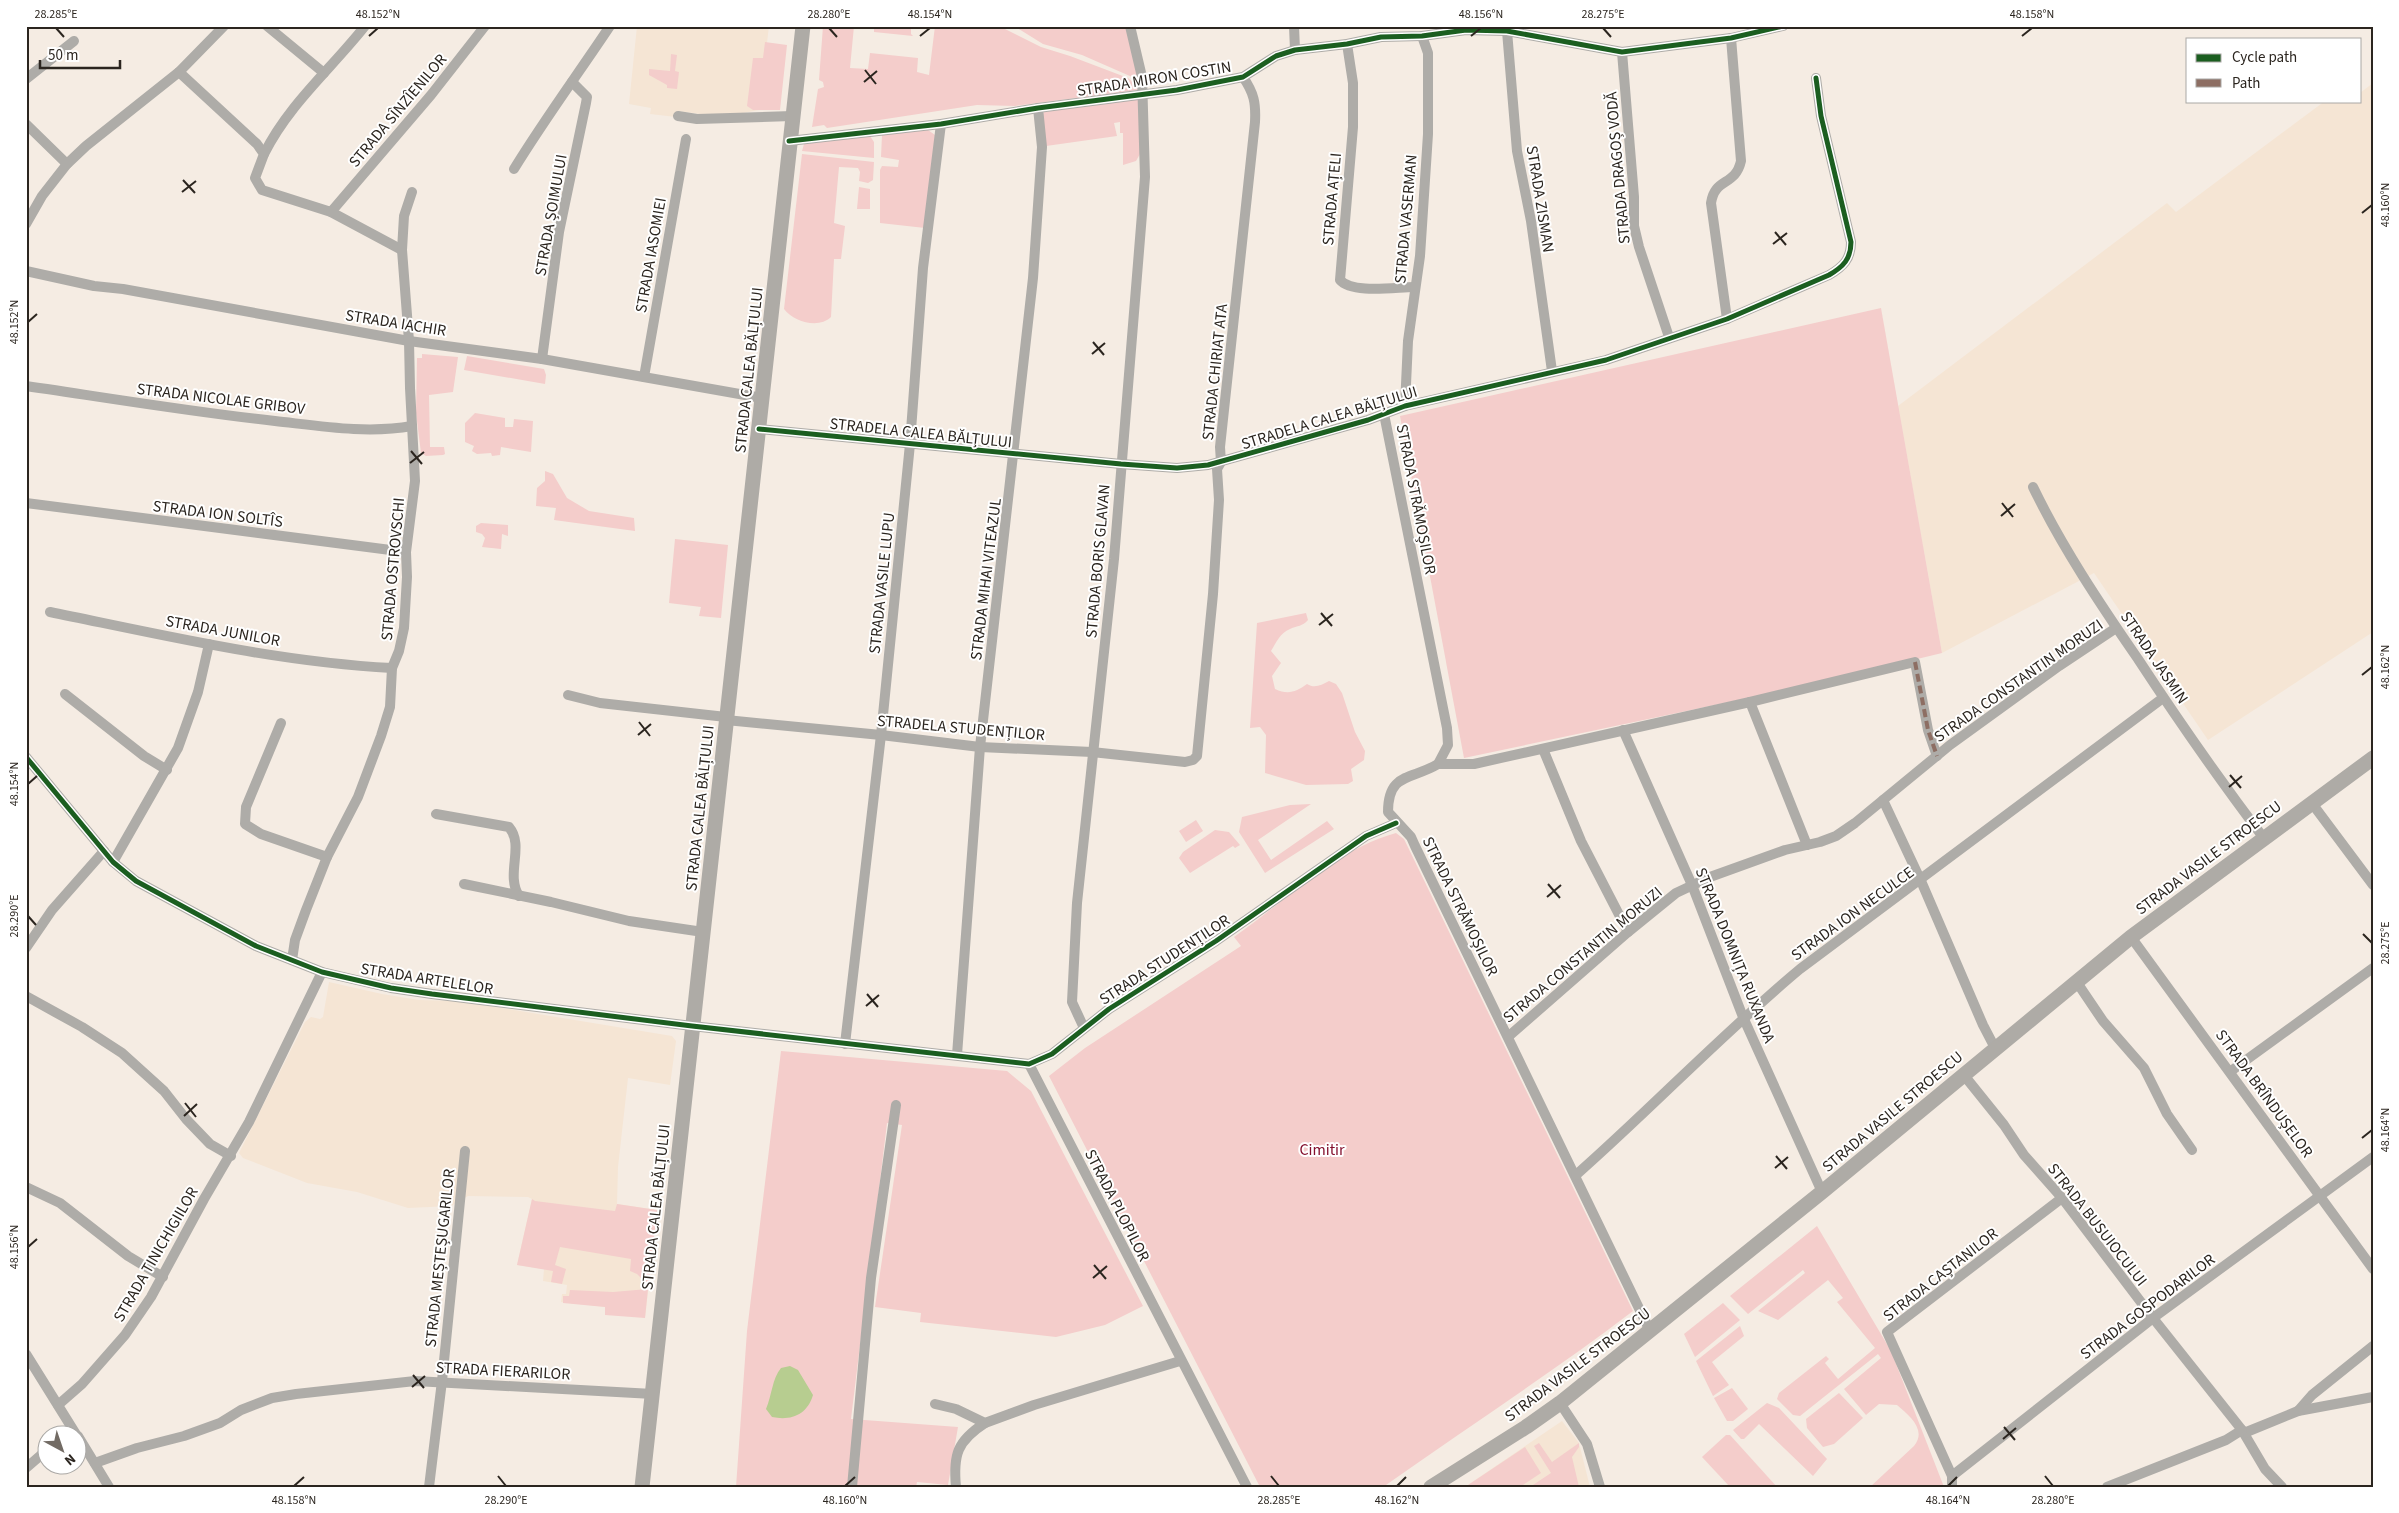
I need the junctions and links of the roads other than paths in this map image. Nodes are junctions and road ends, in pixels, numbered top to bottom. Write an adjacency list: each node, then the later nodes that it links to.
1 (224, 26): 17 (street)
2 (267, 26): 18 (street)
3 (366, 26): 18 (street)
4 (485, 26): 35 (street, STRADA SÎNZÎENILOR)
5 (610, 26): 22 (street)
6 (803, 26): 26 (main road, STRADA CALEA BĂLȚULUI)
7 (1130, 26): 23 (street, STRADA BORIS GLAVAN)
8 (1294, 26): 15 (street)
9 (1783, 26): 12 (street, STRADA MIRON COSTIN)
10 (1507, 31): 11 (street, STRADA MIRON COSTIN); 16 (street, STRADA MIRON COSTIN); 44 (street, STRADA ZISMAN)
11 (1422, 36): 14 (street, STRADA MIRON COSTIN); 39 (street, STRADA VASERMAN)
12 (1731, 38): 16 (street, STRADA MIRON COSTIN); 40 (street)
13 (74, 40): 21 (street)
14 (1347, 44): 15 (street, STRADA MIRON COSTIN); 39 (street, STRADA AȚELI)
15 (1294, 50): 19 (street, STRADA MIRON COSTIN)
16 (1622, 52): 41 (street, STRADA DRAGOȘ VODĂ)
17 (179, 72): 31 (street); 32 (street)
18 (324, 73): 31 (street)
19 (1243, 77): 23 (street, STRADA MIRON COSTIN); 54 (street, STRADA CHIRIAT ATA)
20 (1816, 78): 40 (street, STRADELA CALEA BĂLȚULUI)
21 (26, 79)
22 (572, 82): 33 (street); 43 (street, STRADA ȘOIMULUI)
23 (1143, 93): 24 (street, STRADA MIRON COSTIN); 55 (street, STRADA BORIS GLAVAN)
24 (1038, 108): 28 (street, STRADA MIRON COSTIN); 53 (street, STRADA MIHAI VITEAZUL)
25 (678, 116): 26 (street)
26 (792, 116): 30 (main road, STRADA CALEA BĂLȚULUI)
27 (26, 124): 32 (street)
28 (941, 124): 30 (street, STRADA MIRON COSTIN); 52 (street, STRADA VASILE LUPU)
29 (686, 139): 45 (street, STRADA IASOMIEI)
30 (789, 141): 47 (main road, STRADA CALEA BĂLȚULUI)
31 (264, 154): 35 (street)
32 (67, 164): 36 (street)
33 (514, 169)
34 (412, 192): 37 (street, STRADA OSTROVSCHI)
35 (331, 212): 37 (street)
36 (26, 224)
37 (402, 250): 42 (street, STRADA OSTROVSCHI)
38 (26, 271): 42 (street, STRADA IACHIR)
39 (1414, 287): 48 (street, STRADA VASERMAN)
40 (1727, 319): 41 (street, STRADELA CALEA BĂLȚULUI)
41 (1670, 337): 44 (street, STRADELA CALEA BĂLȚULUI)
42 (409, 341): 43 (street, STRADA IACHIR); 50 (street, STRADA OSTROVSCHI)
43 (542, 359): 45 (street, STRADA IACHIR)
44 (1552, 371): 48 (street, STRADELA CALEA BĂLȚULUI)
45 (644, 377): 47 (street, STRADA IACHIR)
46 (26, 386): 50 (street, STRADA NICOLAE GRIBOV)
47 (762, 398): 51 (main road, STRADA CALEA BĂLȚULUI)
48 (1405, 406): 49 (street, STRADELA CALEA BĂLȚULUI)
49 (1384, 414): 54 (street, STRADELA CALEA BĂLȚULUI); 78 (street, STRADA STRĂMOȘILOR)
50 (412, 426): 58 (street, STRADA OSTROVSCHI)
51 (759, 429): 52 (street, STRADELA CALEA BĂLȚULUI); 67 (main road, STRADA CALEA BĂLȚULUI)
52 (910, 444): 53 (street, STRADELA CALEA BĂLȚULUI); 70 (street, STRADA VASILE LUPU)
53 (1014, 454): 55 (street, STRADELA CALEA BĂLȚULUI); 71 (street, STRADA MIHAI VITEAZUL)
54 (1221, 462): 55 (street, STRADELA CALEA BĂLȚULUI); 77 (street, STRADA CHIRIAT ATA)
55 (1121, 464): 73 (street, STRADA BORIS GLAVAN)
56 (2033, 487): 60 (street, STRADA JASMIN)
57 (26, 503): 58 (street, STRADA ION SOLTÎS)
58 (406, 552): 62 (street, STRADA OSTROVSCHI)
59 (50, 612): 61 (street, STRADA JUNILOR)
60 (2116, 628): 65 (street, STRADA JASMIN); 75 (street, STRADA CONSTANTIN MORUZI)
61 (208, 644): 62 (street, STRADA JUNILOR); 79 (street)
62 (392, 668): 87 (street, STRADA OSTROVSCHI)
63 (65, 694): 79 (street)
64 (568, 695): 67 (street, STRADA CALEA BĂLȚULUI)
65 (2163, 698): 84 (street, STRADA JASMIN); 89 (street, STRADA ION NECULCE)
66 (1750, 702): 69 (street); 75 (street, STRADA CONSTANTIN MORUZI); 85 (street)
67 (726, 719): 70 (street, STRADELA STUDENȚILOR); 94 (main road, STRADA CALEA BĂLȚULUI)
68 (282, 722): 87 (street)
69 (1623, 730): 72 (street); 92 (street, STRADA DOMNIȚA RUXANDA)
70 (881, 735): 71 (street, STRADELA STUDENȚILOR); 107 (street, STRADA VASILE LUPU)
71 (980, 747): 73 (street, STRADELA STUDENȚILOR); 109 (street, STRADA MIHAI VITEAZUL)
72 (1543, 749): 78 (street); 95 (street)
73 (1092, 752): 77 (street, STRADELA STUDENȚILOR); 105 (street, STRADA BORIS GLAVAN)
74 (26, 756): 86 (street, STRADA ARTELELOR)
75 (1937, 756): 80 (street, STRADA CONSTANTIN MORUZI)
76 (2373, 758): 81 (main road, STRADA VASILE STROESCU)
77 (1193, 760)
78 (1438, 764): 83 (street, STRADA STRĂMOȘILOR)
79 (167, 770): 88 (street)
80 (1883, 800): 85 (street, STRADA CONSTANTIN MORUZI); 89 (street)
81 (2311, 802): 84 (main road, STRADA VASILE STROESCU); 91 (street)
82 (436, 814): 93 (street)
83 (1396, 823): 105 (street, STRADA STUDENȚILOR); 106 (street, STRADA STRĂMOȘILOR)
84 (2263, 837): 96 (main road, STRADA VASILE STROESCU)
85 (1808, 845): 92 (street, STRADA CONSTANTIN MORUZI)
86 (104, 851): 88 (street, STRADA ARTELELOR); 97 (street)
87 (327, 858): 98 (street, STRADA OSTROVSCHI)
88 (113, 862): 98 (street, STRADA ARTELELOR)
89 (1921, 881): 103 (street, STRADA ION NECULCE); 108 (street)
90 (464, 884): 93 (street)
91 (2373, 885)
92 (1692, 886): 95 (street, STRADA CONSTANTIN MORUZI); 103 (street, STRADA DOMNIȚA RUXANDA)
93 (519, 896): 94 (street)
94 (703, 932): 104 (main road, STRADA CALEA BĂLȚULUI)
95 (1628, 932): 106 (street, STRADA CONSTANTIN MORUZI)
96 (2131, 937): 101 (main road, STRADA VASILE STROESCU); 111 (street, STRADA BRÎNDUȘELOR)
97 (26, 948)
98 (292, 960): 100 (street, STRADA ARTELELOR)
99 (2373, 968): 111 (street)
100 (322, 972): 104 (street, STRADA ARTELELOR); 116 (street, STRADA TINICHIGIILOR)
101 (2076, 982): 108 (main road, STRADA VASILE STROESCU); 114 (street)
102 (26, 996): 116 (street)
103 (1743, 1017): 118 (street, STRADA ION NECULCE); 120 (street, STRADA DOMNIȚA RUXANDA)
104 (692, 1026): 107 (street); 131 (main road, STRADA CALEA BĂLȚULUI)
105 (1084, 1028): 110 (street, STRADA STUDENȚILOR)
106 (1509, 1036): 118 (street, STRADA STRĂMOȘILOR)
107 (845, 1044): 109 (street)
108 (1995, 1048): 112 (main road, STRADA VASILE STROESCU)
109 (957, 1055): 110 (street)
110 (1029, 1064): 129 (street, STRADA PLOPILOR)
111 (2231, 1071): 121 (street, STRADA BRÎNDUȘELOR)
112 (1964, 1074): 120 (main road, STRADA VASILE STROESCU); 122 (street, STRADA BUSUIOCULUI)
113 (896, 1105): 148 (street)
114 (2192, 1150)
115 (465, 1152): 130 (street, STRADA MEȘTEȘUGARILOR)
116 (231, 1156): 124 (street, STRADA TINICHIGIILOR)
117 (2373, 1158): 121 (street, STRADA GOSPODARILOR)
118 (1576, 1175): 126 (street, STRADA STRĂMOȘILOR)
119 (26, 1187): 124 (street)
120 (1822, 1192): 126 (main road, STRADA VASILE STROESCU)
121 (2321, 1196): 123 (street, STRADA BRÎNDUȘELOR); 125 (street, STRADA GOSPODARILOR)
122 (2062, 1198): 125 (street, STRADA BUSUIOCULUI); 144 (street, STRADA CAȘTANILOR)
123 (2373, 1269)
124 (163, 1277): 135 (street, STRADA TINICHIGIILOR)
125 (2153, 1318): 139 (street, STRADA BUSUIOCULUI); 144 (street, STRADA GOSPODARILOR)
126 (1650, 1331): 133 (main road, STRADA VASILE STROESCU)
127 (2373, 1346): 136 (street)
128 (26, 1354): 135 (street)
129 (1180, 1361): 137 (street); 150 (street, STRADA PLOPILOR)
130 (442, 1381): 131 (street, STRADA FIERARILOR); 142 (street, STRADA FIERARILOR); 146 (street, STRADA MEȘTEȘUGARILOR)
131 (653, 1394): 147 (main road, STRADA CALEA BĂLȚULUI)
132 (2373, 1397): 136 (street)
133 (1560, 1403): 151 (main road, STRADA VASILE STROESCU); 152 (street)
134 (936, 1404): 137 (street)
135 (58, 1406): 138 (street)
136 (2298, 1411): 139 (street)
137 (985, 1423): 149 (street)
138 (71, 1426)
139 (2243, 1432): 153 (street); 154 (street, STRADA BUSUIOCULUI)
140 (88, 1452): 142 (street)
141 (38, 1458): 143 (street)
142 (95, 1463): 145 (street)
143 (26, 1468)
144 (1952, 1481)
145 (109, 1487)
146 (429, 1487)
147 (642, 1487)
148 (852, 1487)
149 (956, 1487)
150 (1247, 1487)
151 (1431, 1487)
152 (1600, 1487)
153 (2107, 1487)
154 (2282, 1487)

